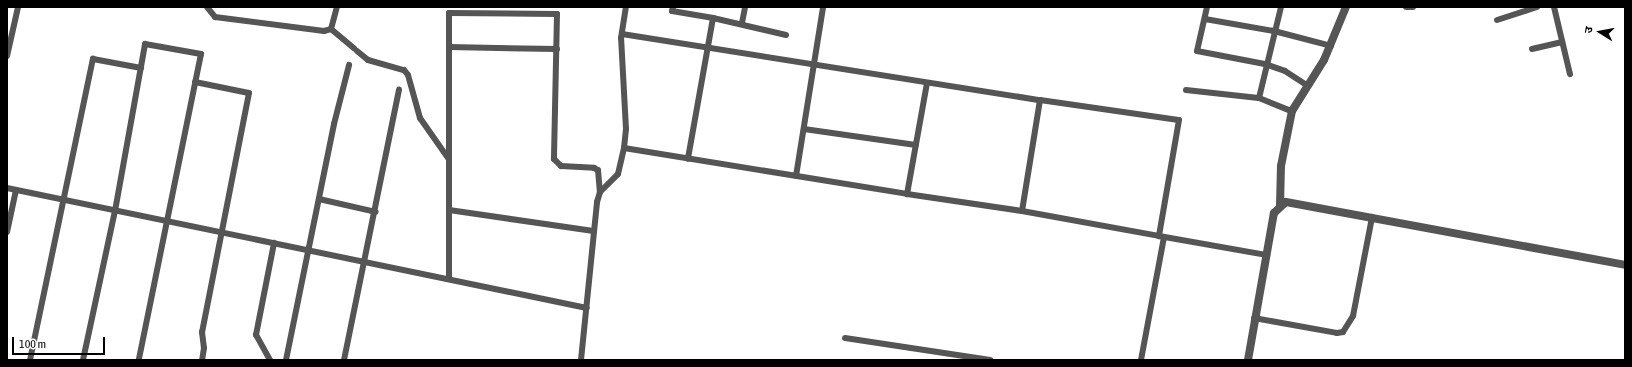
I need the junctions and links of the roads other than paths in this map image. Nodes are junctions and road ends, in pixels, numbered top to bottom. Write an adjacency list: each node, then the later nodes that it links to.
1 (18, 7): 30 (street)
2 (207, 7): 20 (street)
3 (337, 7): 20 (street)
4 (626, 7): 22 (street)
5 (673, 7): 16 (street)
6 (745, 7): 19 (street)
7 (823, 7): 33 (street)
8 (1207, 7): 17 (street)
9 (1281, 7): 21 (street)
10 (1346, 7): 25 (street)
11 (1406, 7): 12 (street)
12 (1413, 7)
13 (1537, 7): 15 (street)
14 (1554, 7): 24 (street)
15 (1529, 8): 18 (street)
16 (713, 18): 19 (street); 27 (street)
17 (1205, 19): 21 (street); 31 (street)
18 (1497, 20)
19 (742, 23): 23 (street)
20 (331, 29): 47 (street)
21 (1274, 31): 25 (street); 31 (street)
22 (622, 34): 27 (street); 46 (street)
23 (786, 35)
24 (1562, 42): 29 (street); 35 (street)
25 (1331, 46): 38 (street)
26 (449, 47): 28 (street); 28 (street); 47 (street)
27 (707, 48): 33 (street); 48 (street)
28 (557, 49): 52 (street)
29 (1532, 49)
30 (7, 56)
31 (1265, 64): 38 (street); 41 (street)
32 (350, 65): 54 (street)
33 (814, 66): 37 (street); 44 (street)
34 (141, 68): 36 (street); 55 (street); 58 (street)
35 (1570, 74)
36 (195, 82): 62 (street); 65 (street)
37 (927, 84): 42 (street); 45 (street)
38 (1308, 86): 43 (street)
39 (399, 90): 60 (street)
40 (1186, 90): 41 (street)
41 (1258, 98): 43 (street)
42 (1040, 100): 59 (street); 66 (street)
43 (1292, 111): 56 (street)
44 (804, 129): 45 (street); 49 (street)
45 (916, 145): 53 (street)
46 (624, 148): 48 (street); 52 (street)
47 (448, 158): 57 (street)
48 (688, 158): 49 (street)
49 (796, 176): 53 (street)
50 (7, 188): 51 (street)
51 (16, 190): 55 (street); 64 (street)
52 (600, 192): 63 (street)
53 (907, 194): 59 (street)
54 (319, 199): 60 (street); 68 (street)
55 (64, 200): 58 (street); 76 (street)
56 (1280, 206): 61 (street); 69 (street)
57 (448, 210): 63 (street); 72 (street)
58 (115, 211): 62 (street); 77 (street)
59 (1022, 211): 66 (street)
60 (376, 212): 70 (street)
61 (1372, 217): 71 (street); 74 (street)
62 (168, 221): 65 (street); 78 (street)
63 (594, 231): 73 (street)
64 (7, 232)
65 (221, 232): 67 (street); 79 (street)
66 (1161, 237): 69 (street); 85 (street)
67 (274, 243): 68 (street); 80 (street)
68 (309, 250): 70 (street); 81 (street)
69 (1267, 255): 74 (street)
70 (365, 262): 72 (street); 82 (street)
71 (1625, 264)
72 (449, 279): 73 (street)
73 (587, 308): 83 (street)
74 (1254, 318): 86 (street)
75 (845, 338): 84 (street)
76 (30, 360)
77 (83, 360)
78 (139, 360)
79 (202, 360)
80 (270, 360)
81 (286, 360)
82 (344, 360)
83 (582, 360)
84 (990, 360)
85 (1141, 360)
86 (1248, 360)

